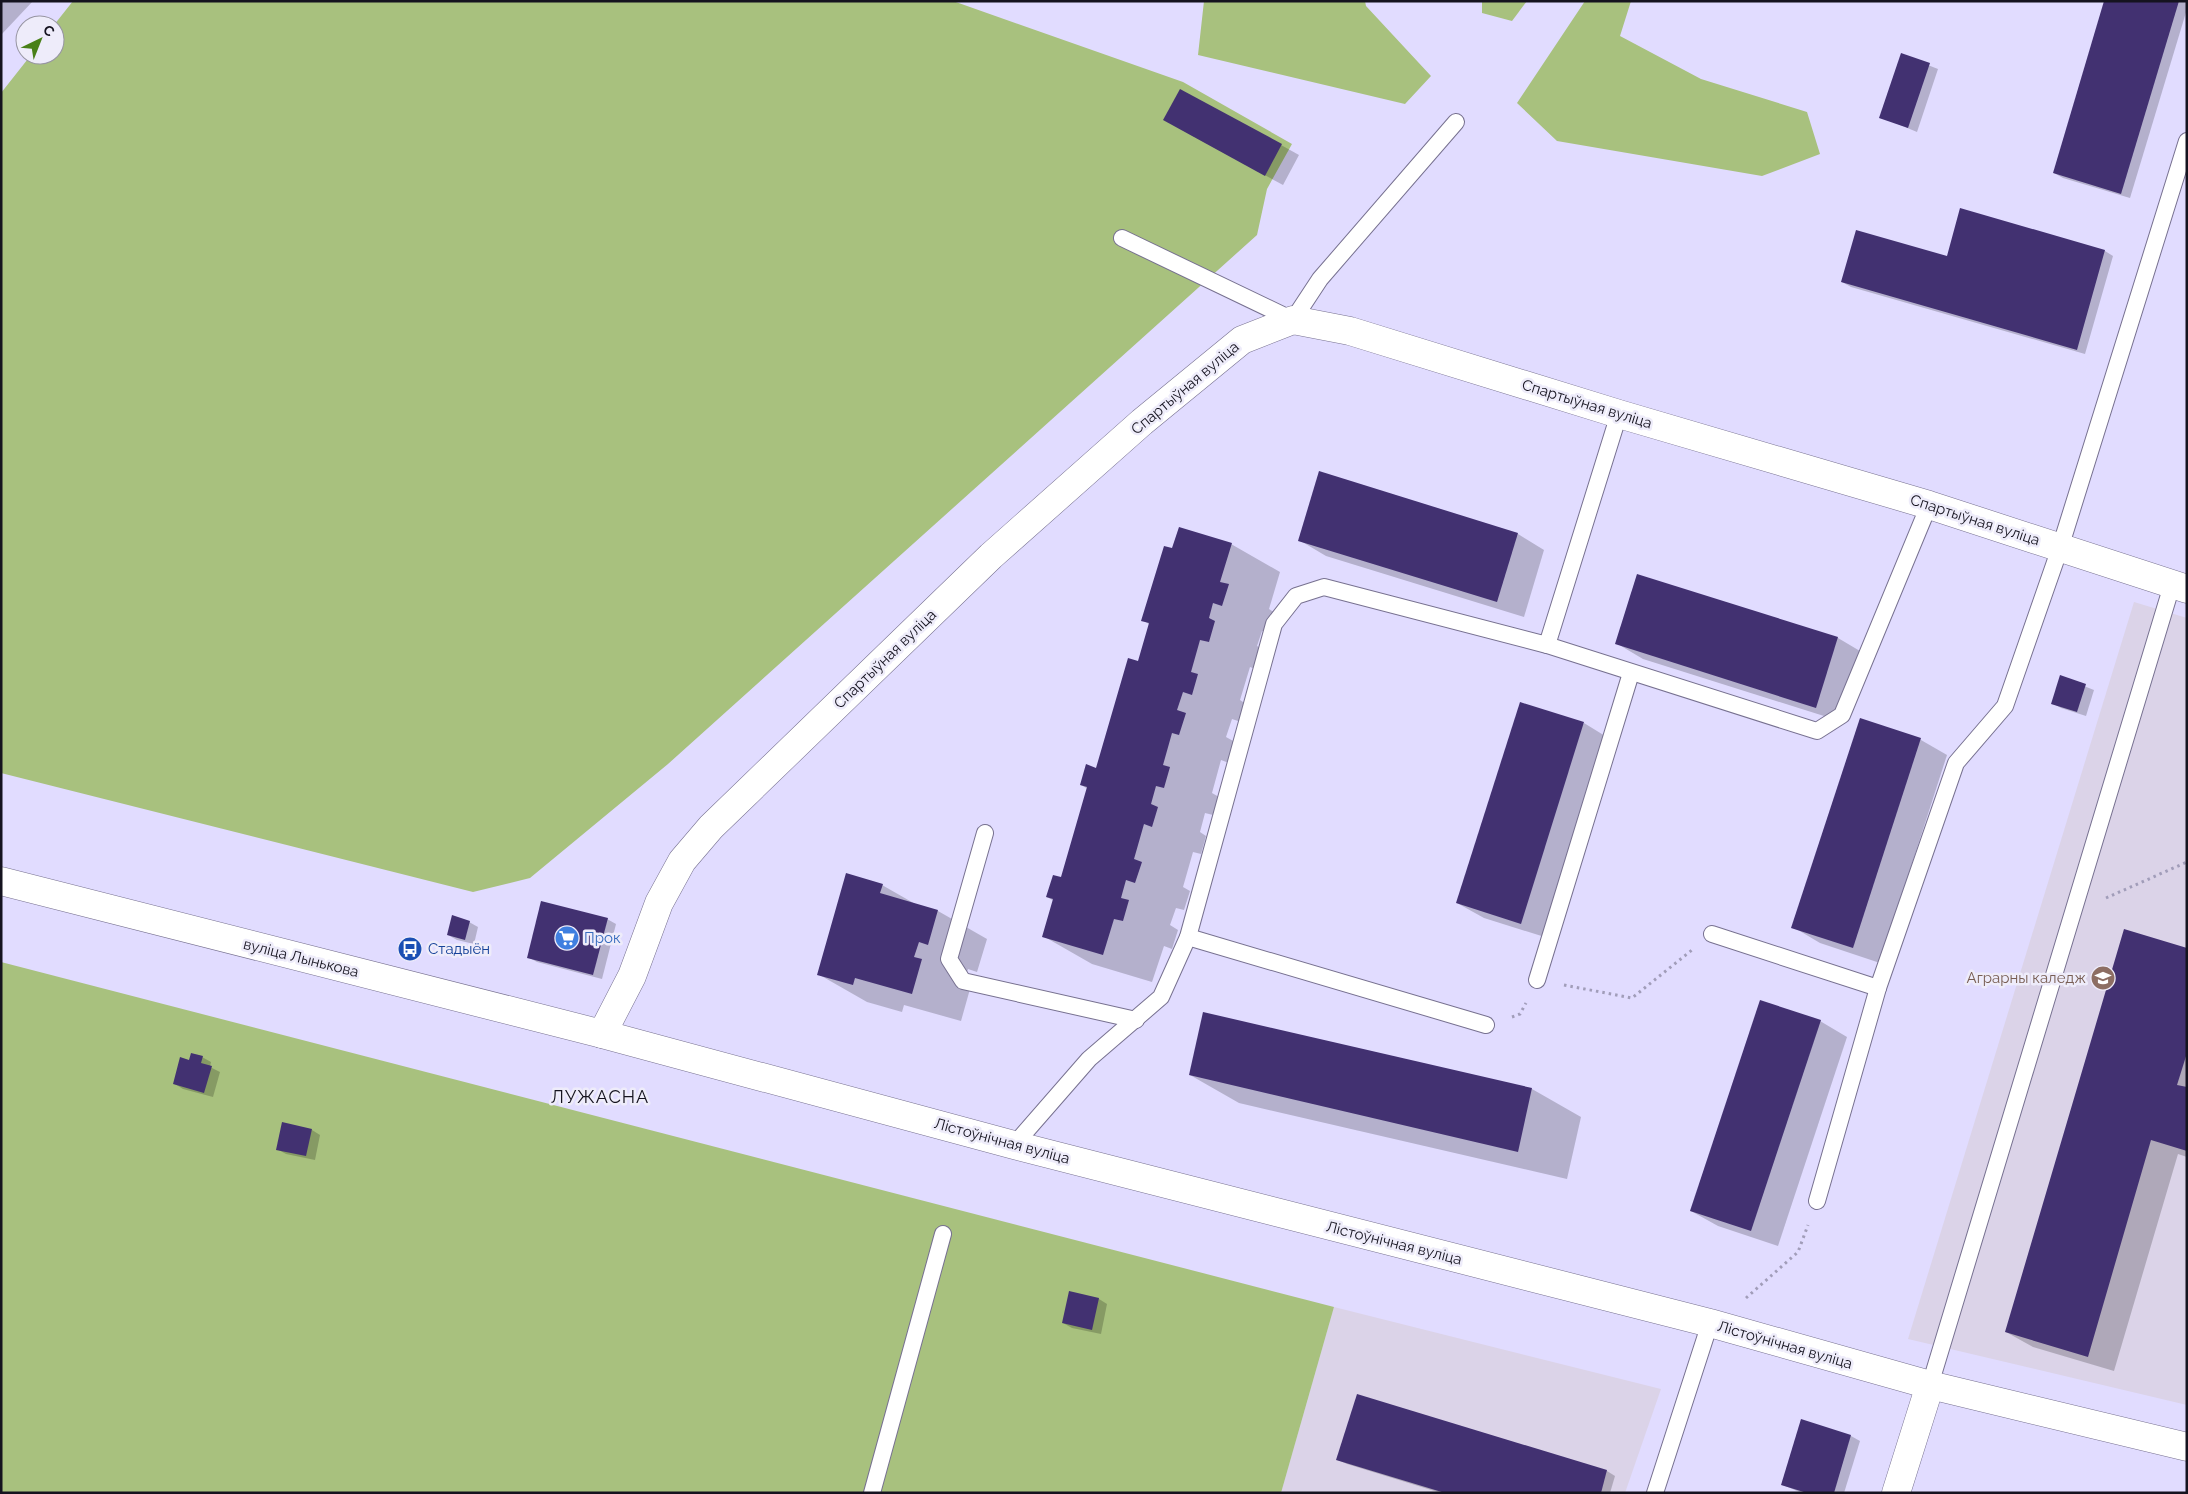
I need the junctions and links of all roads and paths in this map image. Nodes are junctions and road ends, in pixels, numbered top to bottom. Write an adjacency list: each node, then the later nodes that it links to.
1 (1456, 122): 4 (lane)
2 (2187, 141): 7 (lane)
3 (1122, 238): 4 (lane)
4 (1293, 320): 5 (street, Спартыўная вуліца); 21 (street, Спартыўная вуліца)
5 (1619, 414): 6 (street, Спартыўная вуліца); 9 (lane)
6 (1928, 505): 7 (street, Спартыўная вуліца); 10 (lane)
7 (2060, 548): 8 (street, Спартыўная вуліца); 18 (lane)
8 (2180, 587): 14 (lane)
9 (1547, 645): 10 (lane); 16 (lane)
10 (1631, 673): 17 (lane)
11 (985, 833): 19 (lane)
12 (2187, 862): 14 (path)
13 (1, 881): 21 (street, вуліца Лынькова)
14 (2073, 912): 26 (lane)
15 (1712, 934): 17 (path); 18 (lane)
16 (1188, 938): 19 (lane); 20 (lane)
17 (1537, 980): 20 (path)
18 (1878, 988): 23 (lane)
19 (1136, 1020): 22 (lane)
20 (1486, 1025)
21 (602, 1034): 22 (street, Лістоўнічная вуліца)
22 (1014, 1145): 25 (street, Лістоўнічная вуліца)
23 (1817, 1201): 25 (path)
24 (944, 1234): 28 (lane)
25 (1710, 1323): 26 (street, Лістоўнічная вуліца); 29 (lane)
26 (1930, 1385): 27 (street, Лістоўнічная вуліца); 30 (street)
27 (2187, 1447)
28 (872, 1493)
29 (1655, 1493)
30 (1896, 1493)

